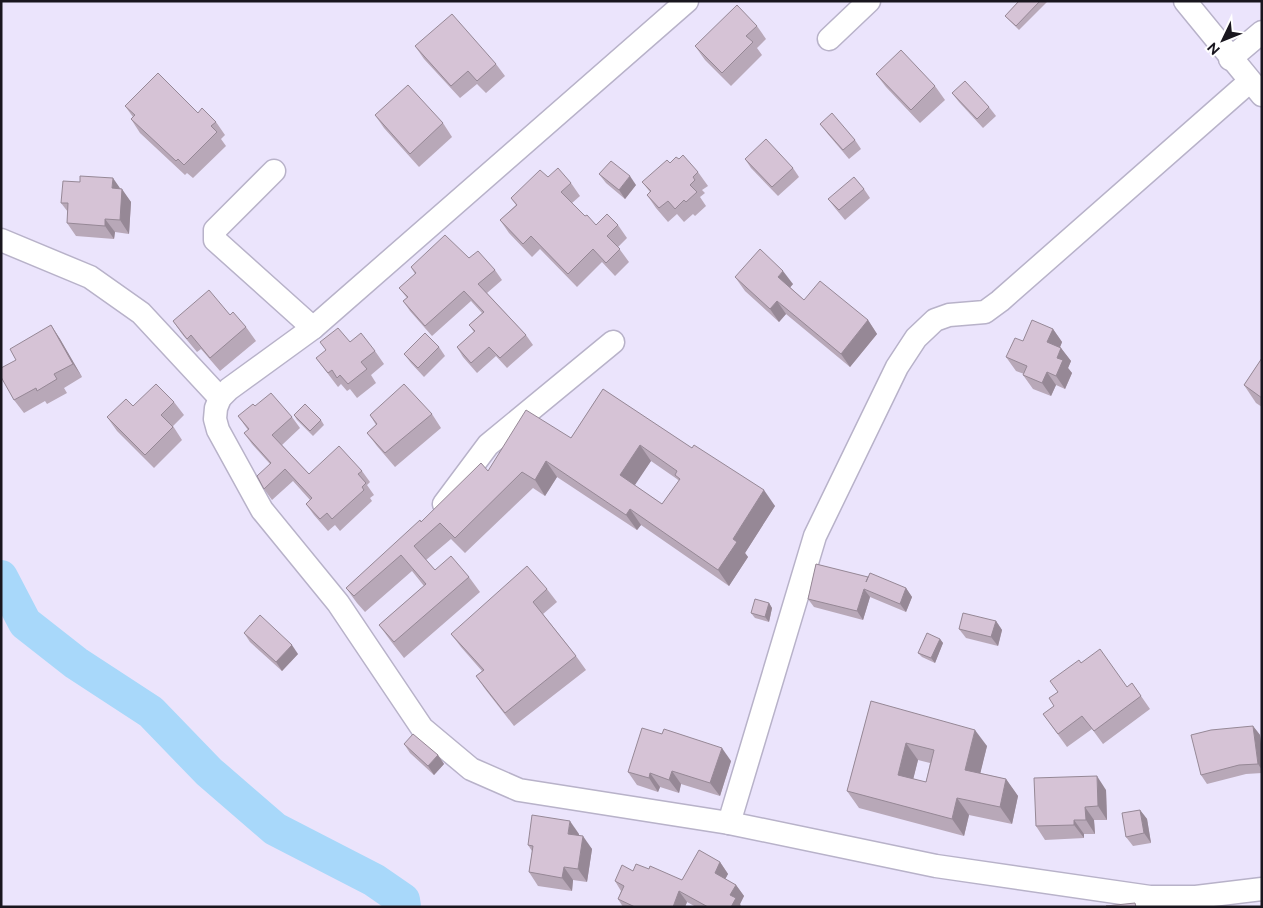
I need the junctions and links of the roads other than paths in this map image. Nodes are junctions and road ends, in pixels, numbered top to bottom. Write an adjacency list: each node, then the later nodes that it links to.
1 (687, 1): 10 (street)
2 (869, 1): 5 (street)
3 (1185, 1): 6 (street)
4 (1262, 32): 6 (street)
5 (829, 39)
6 (1230, 59): 7 (street)
7 (1255, 89): 14 (street)
8 (274, 171): 10 (street)
9 (1, 240): 12 (street)
10 (313, 328): 12 (street)
11 (614, 342): 13 (street)
12 (220, 398): 14 (street)
13 (433, 516)
14 (729, 823): 15 (street)
15 (1262, 888)

